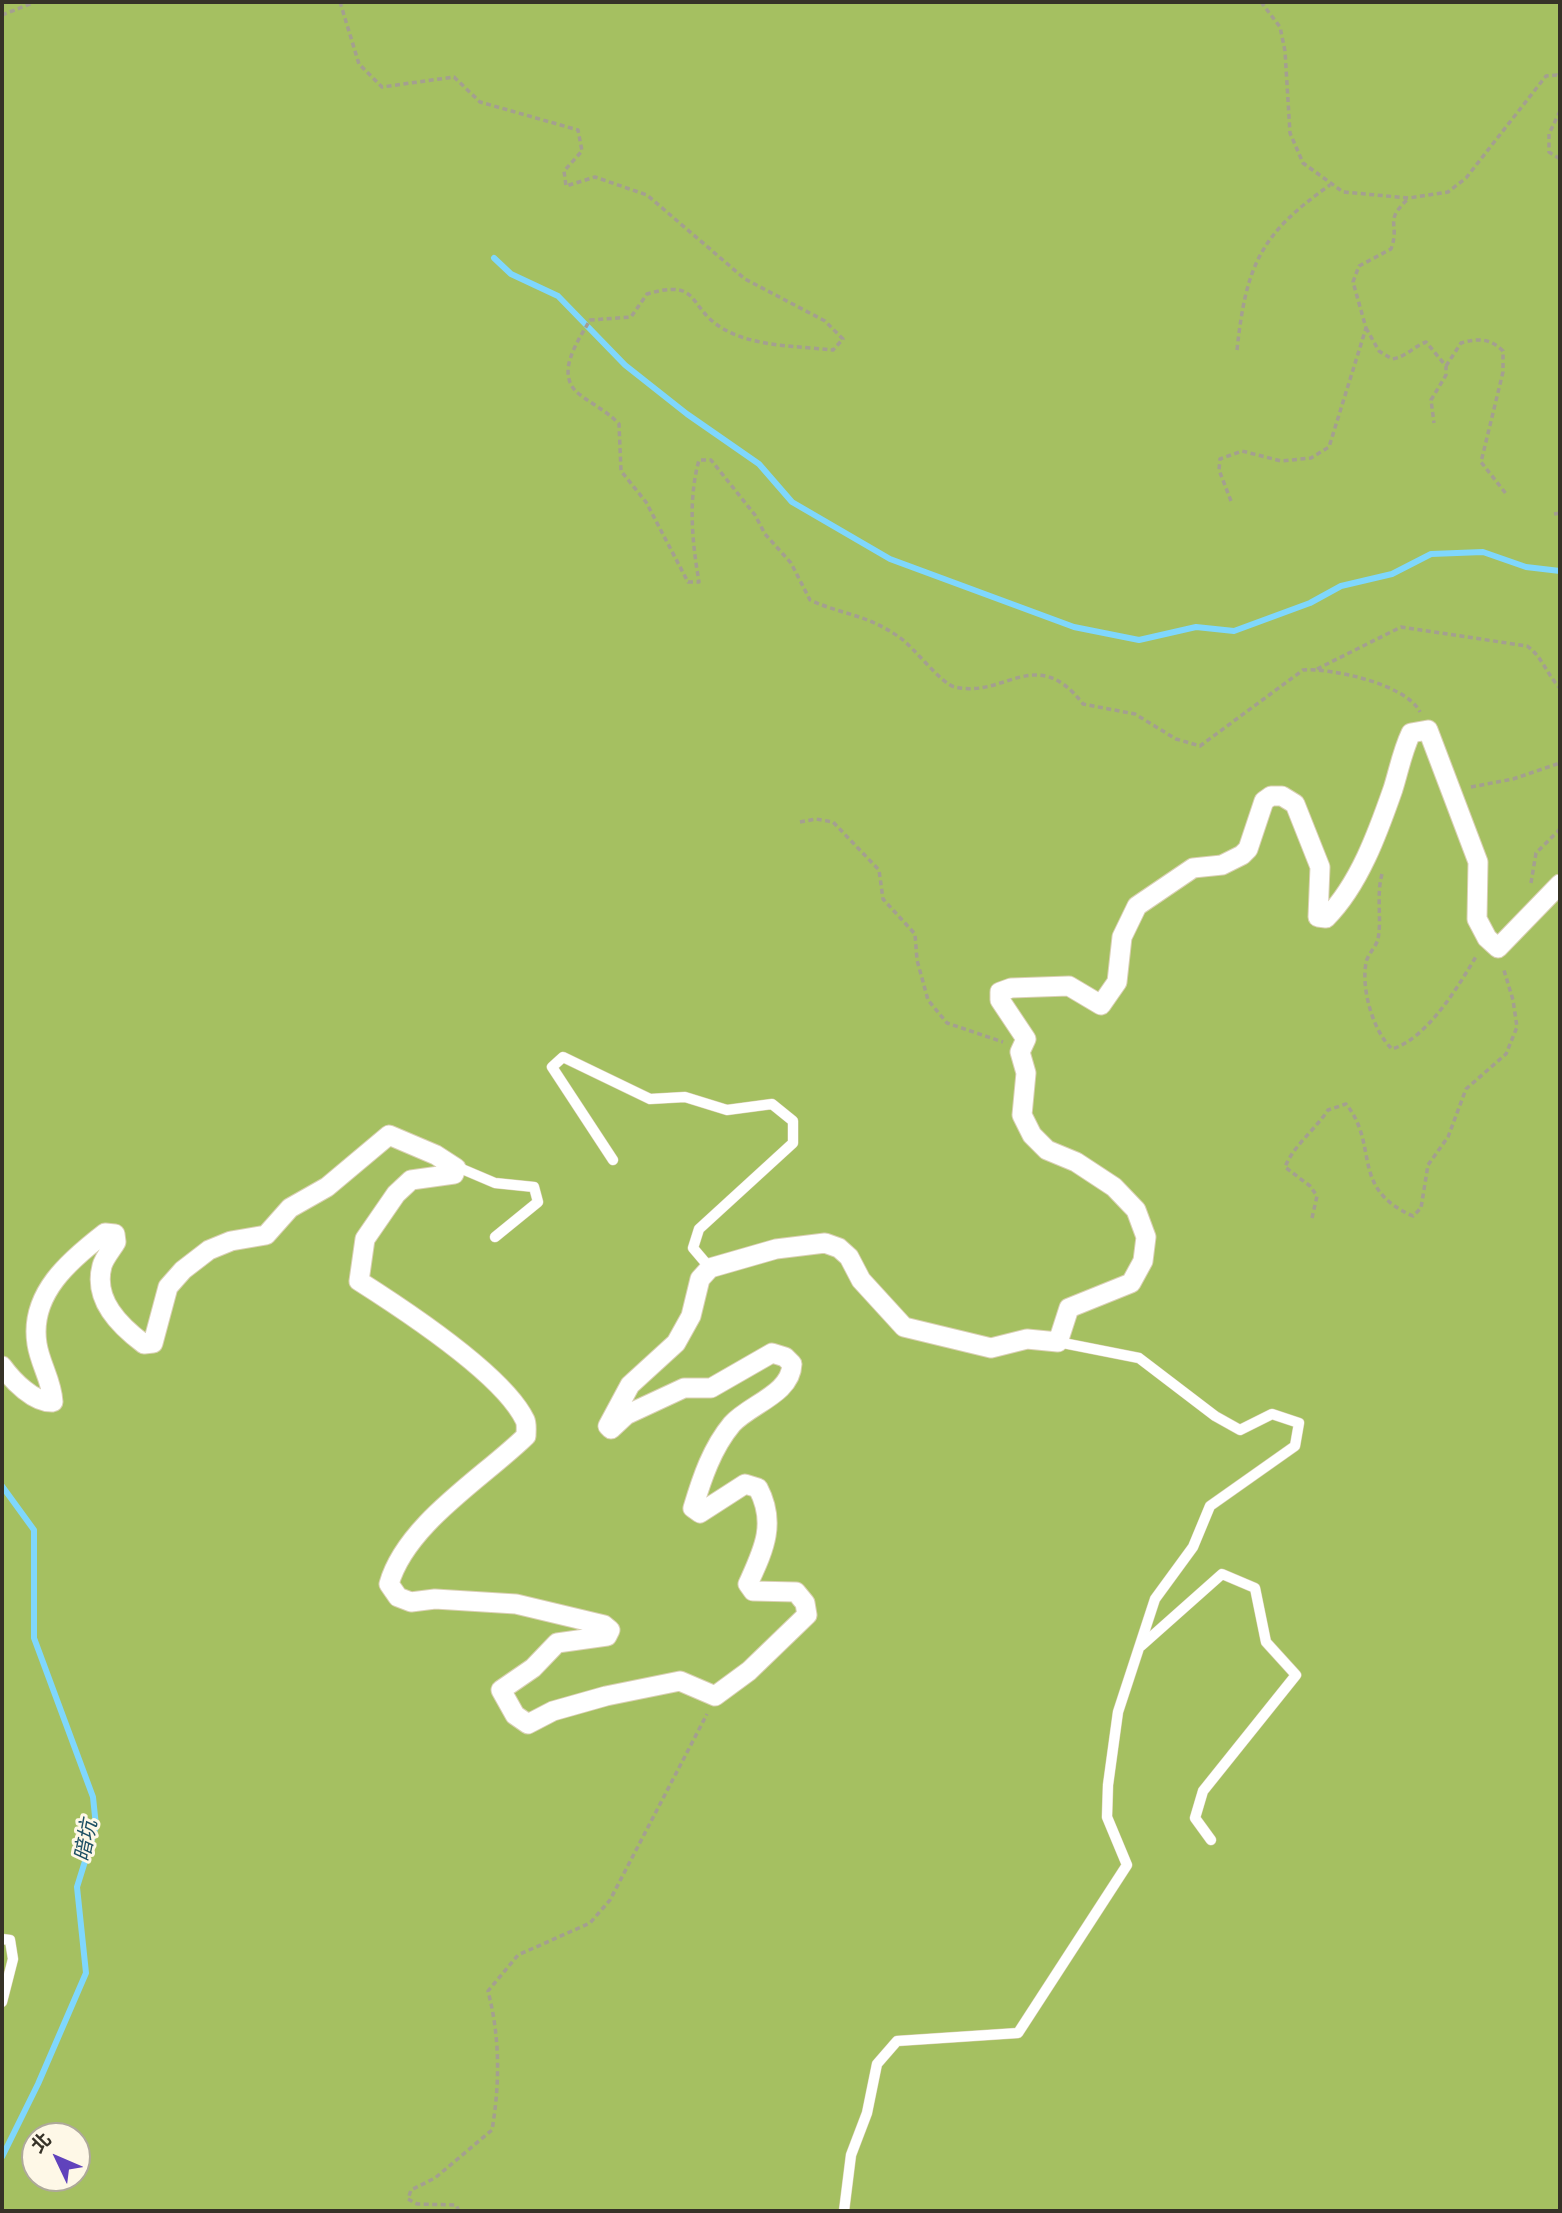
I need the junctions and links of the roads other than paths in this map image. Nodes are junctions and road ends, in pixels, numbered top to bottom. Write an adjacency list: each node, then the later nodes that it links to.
1 (1560, 884): 6 (street)
2 (436, 1155): 4 (lane); 5 (street); 7 (street)
3 (613, 1160): 5 (lane)
4 (495, 1237)
5 (710, 1268): 6 (street)
6 (1058, 1342): 8 (lane)
7 (2, 1366)
8 (1140, 1646): 9 (lane); 12 (lane)
9 (1211, 1840)
10 (2, 1939): 11 (lane)
11 (2, 2002)
12 (844, 2211)

